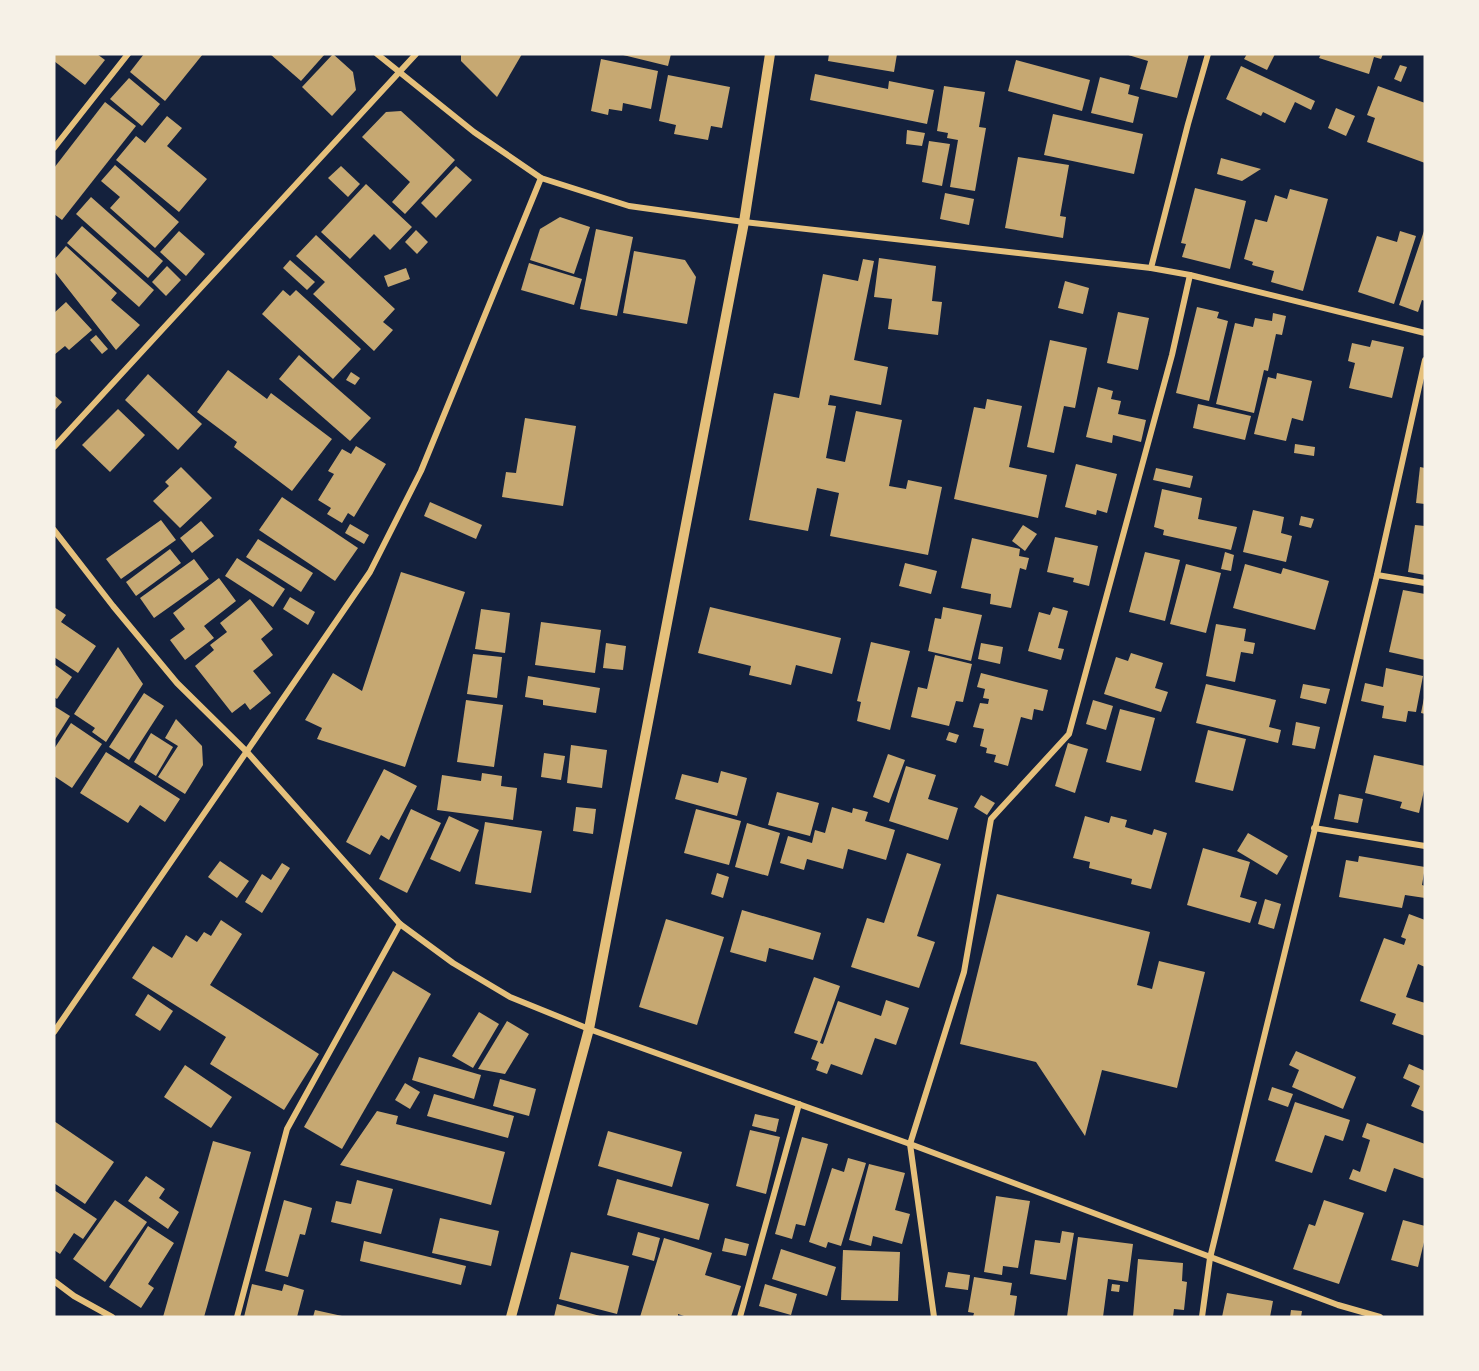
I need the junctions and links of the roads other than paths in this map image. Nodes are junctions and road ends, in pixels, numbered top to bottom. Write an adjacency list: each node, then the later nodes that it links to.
1 (128, 54): 7 (street)
2 (377, 54): 6 (street)
3 (416, 54): 6 (street)
4 (770, 54): 9 (street)
5 (1208, 54): 10 (street)
6 (399, 72): 8 (street); 14 (street)
7 (54, 148)
8 (541, 177): 9 (street); 18 (street)
9 (744, 222): 10 (street); 22 (street)
10 (1151, 268): 11 (street)
11 (1190, 275): 12 (street); 25 (street)
12 (1425, 333)
13 (1425, 360): 16 (street)
14 (54, 447)
15 (54, 530): 18 (street)
16 (1377, 575): 17 (street); 19 (street)
17 (1425, 583)
18 (247, 752): 21 (street); 23 (street)
19 (1314, 828): 20 (street); 26 (street)
20 (1425, 846)
21 (400, 924): 22 (street); 29 (street)
22 (589, 1029): 24 (street); 30 (street)
23 (54, 1032)
24 (799, 1104): 25 (street); 31 (street)
25 (910, 1144): 26 (street); 32 (street)
26 (1210, 1258): 33 (street); 34 (street)
27 (54, 1281): 28 (street)
28 (112, 1317)
29 (237, 1317)
30 (511, 1317)
31 (740, 1317)
32 (934, 1317)
33 (1202, 1317)
34 (1380, 1317)

